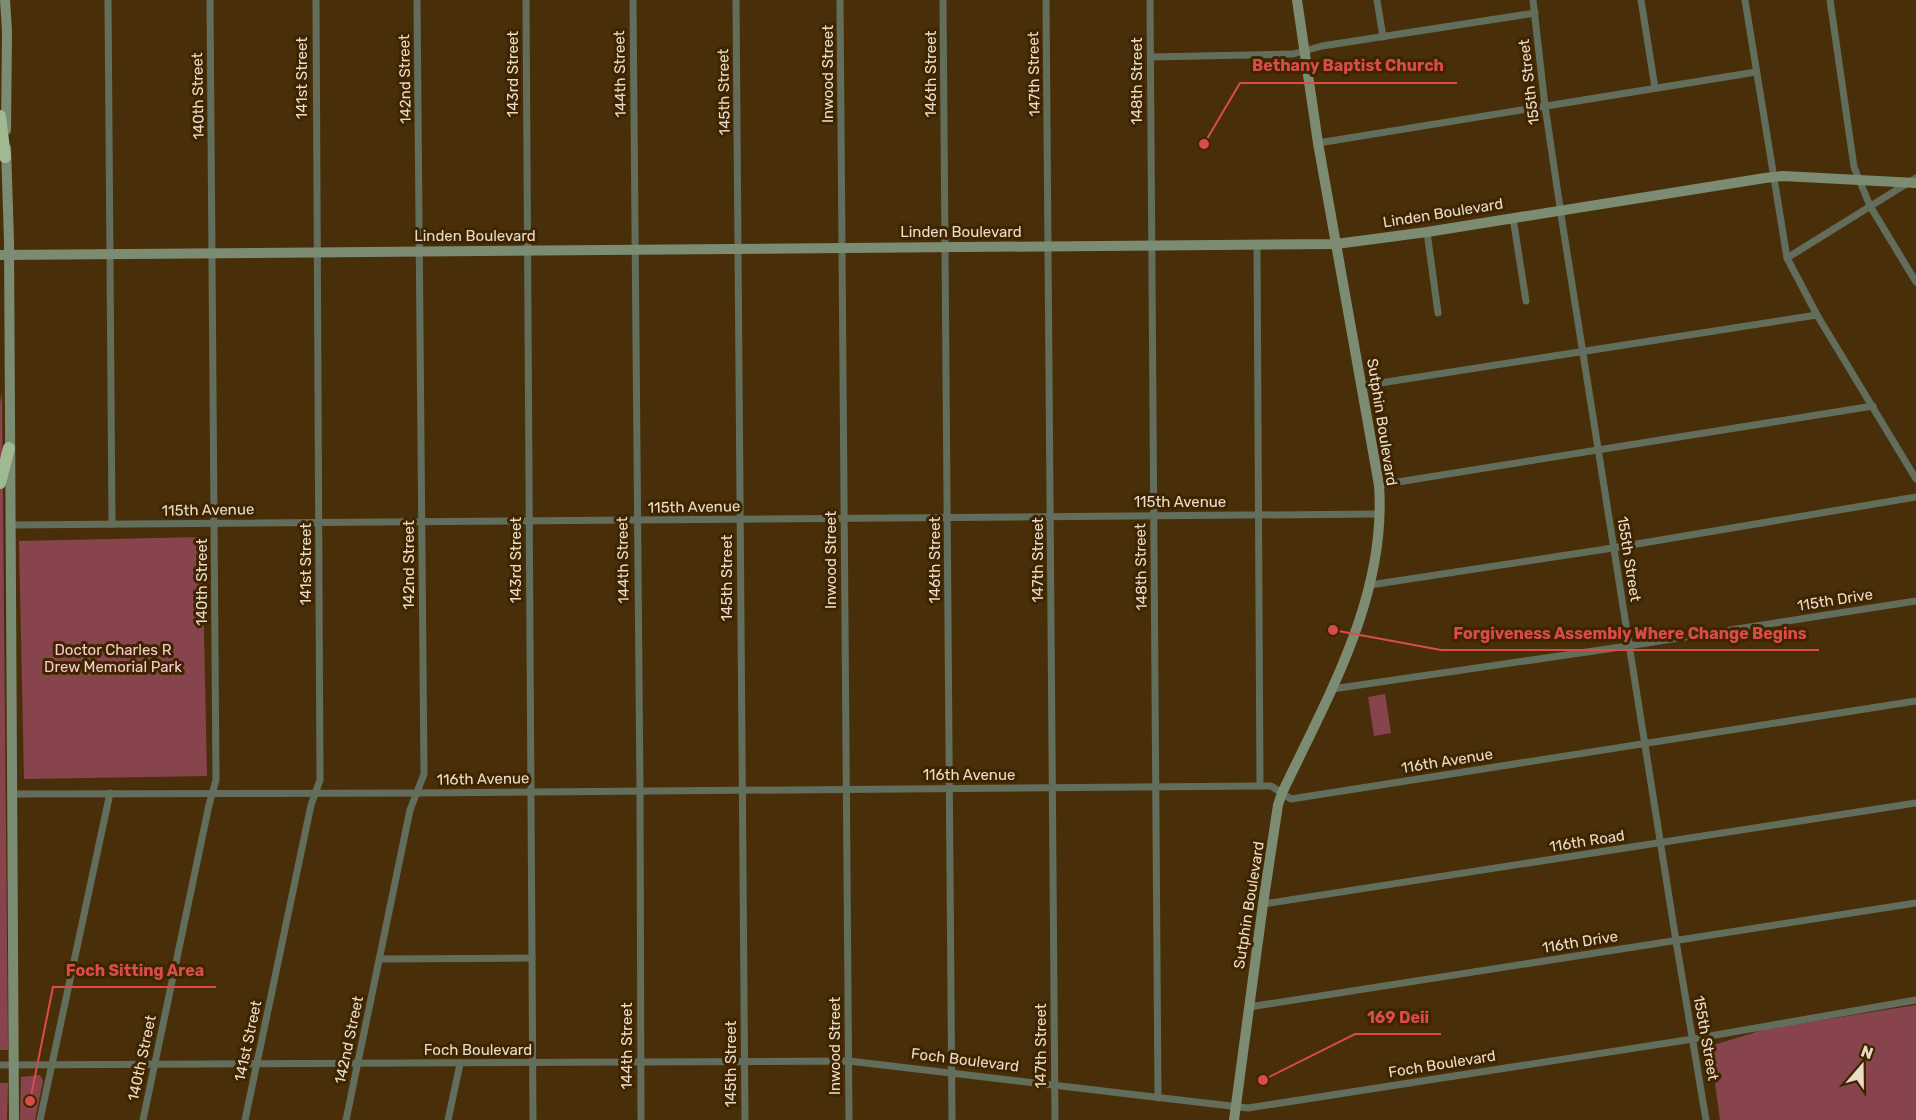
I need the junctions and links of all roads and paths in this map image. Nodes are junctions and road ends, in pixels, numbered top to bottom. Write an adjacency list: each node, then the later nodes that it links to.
1 (5, 0): 28 (main road)
2 (108, 0): 48 (street)
3 (210, 0): 47 (street, 140th Street)
4 (316, 0): 46 (street, 141st Street)
5 (417, 0): 44 (street, 142nd Street)
6 (526, 0): 45 (street, 143rd Street)
7 (633, 0): 43 (street, 144th Street)
8 (736, 0): 42 (street, 145th Street)
9 (840, 0): 41 (street, Inwood Street)
10 (944, 0): 40 (street, 146th Street)
11 (1046, 0): 38 (street, 147th Street)
12 (1150, 0): 22 (street, 148th Street)
13 (1297, 0): 21 (main road, Sutphin Boulevard)
14 (1377, 0): 20 (street)
15 (1533, 0): 19 (street, 155th Street)
16 (1641, 0): 24 (street)
17 (1745, 0): 23 (street)
18 (1830, 0): 30 (street)
19 (1535, 13): 20 (street); 25 (street, 155th Street)
20 (1383, 37): 21 (street)
21 (1304, 52): 22 (street); 27 (main road, Sutphin Boulevard)
22 (1151, 57): 39 (street, 148th Street)
23 (1756, 72): 24 (street); 29 (street)
24 (1655, 88): 25 (street)
25 (1545, 106): 27 (street); 33 (street, 155th Street)
26 (0, 116): 28 (highway)
27 (1318, 143): 36 (main road, Sutphin Boulevard)
28 (5, 157): 49 (main road)
29 (1773, 177): 30 (main road, Linden Boulevard); 33 (main road, Linden Boulevard); 50 (street)
30 (1860, 181): 31 (main road, Linden Boulevard); 32 (street)
31 (1914, 181): 32 (street)
32 (1870, 206): 50 (street); 51 (street)
33 (1560, 210): 34 (main road, Linden Boulevard); 55 (street, 155th Street)
34 (1513, 218): 35 (main road, Linden Boulevard); 52 (street)
35 (1427, 232): 36 (main road, Linden Boulevard); 53 (street)
36 (1336, 244): 37 (main road, Linden Boulevard); 56 (main road, Sutphin Boulevard)
37 (1257, 245): 39 (main road, Linden Boulevard); 65 (street)
38 (1049, 246): 39 (main road, Linden Boulevard); 40 (main road, Linden Boulevard); 67 (street, 147th Street)
39 (1152, 246): 66 (street, 148th Street)
40 (945, 247): 41 (main road, Linden Boulevard); 68 (street, 146th Street)
41 (842, 248): 42 (main road, Linden Boulevard); 69 (street, Inwood Street)
42 (738, 249): 43 (main road, Linden Boulevard); 70 (street, 145th Street)
43 (635, 250): 45 (main road, Linden Boulevard); 71 (street, 144th Street)
44 (420, 251): 45 (main road, Linden Boulevard); 46 (main road, Linden Boulevard); 73 (street, 142nd Street)
45 (527, 251): 74 (street, 143rd Street)
46 (317, 252): 47 (main road, Linden Boulevard); 72 (street, 141st Street)
47 (213, 253): 48 (main road, Linden Boulevard); 75 (street, 140th Street)
48 (109, 254): 49 (main road, Linden Boulevard); 76 (street)
49 (4, 255): 58 (main road)
50 (1787, 258): 54 (street)
51 (1916, 282)
52 (1526, 301)
53 (1438, 313)
54 (1817, 315): 55 (street); 57 (street)
55 (1582, 352): 56 (street); 59 (street, 155th Street)
56 (1361, 387): 62 (main road, Sutphin Boulevard)
57 (1874, 406): 59 (street); 60 (street)
58 (9, 448): 61 (highway); 77 (main road)
59 (1598, 450): 62 (street); 78 (street, 155th Street)
60 (1916, 479)
61 (0, 483)
62 (1379, 485): 64 (main road, Sutphin Boulevard)
63 (1916, 498): 78 (street)
64 (1378, 514): 65 (street, 115th Avenue); 79 (main road, Sutphin Boulevard)
65 (1258, 515): 66 (street, 115th Avenue); 85 (street)
66 (1154, 516): 67 (street, 115th Avenue); 86 (street, 148th Street)
67 (1051, 517): 68 (street, 115th Avenue); 88 (street, 147th Street)
68 (948, 518): 69 (street, 115th Avenue); 87 (street, 146th Street)
69 (844, 519): 70 (street, 115th Avenue); 89 (street, Inwood Street)
70 (741, 520): 71 (street, 115th Avenue); 90 (street, 145th Street)
71 (636, 521): 74 (street, 115th Avenue); 91 (street, 144th Street)
72 (319, 522): 73 (street, 115th Avenue); 75 (street, 115th Avenue); 93 (street, 141st Street)
73 (422, 522): 74 (street, 115th Avenue); 96 (street, 142nd Street)
74 (530, 522): 94 (street, 143rd Street)
75 (215, 523): 76 (street, 115th Avenue); 92 (street, 140th Street)
76 (112, 524): 77 (street, 115th Avenue)
77 (9, 525): 98 (main road)
78 (1613, 548): 79 (street); 81 (street, 155th Street)
79 (1370, 585): 82 (main road, Sutphin Boulevard)
80 (1916, 601): 81 (street, 115th Drive)
81 (1629, 646): 82 (street, 115th Drive); 84 (street, 155th Street)
82 (1332, 689): 97 (main road, Sutphin Boulevard)
83 (1916, 701): 84 (street, 116th Avenue)
84 (1644, 745): 97 (street, 116th Avenue); 100 (street, 155th Street)
85 (1260, 786): 86 (street, 116th Avenue); 97 (street, 116th Avenue)
86 (1157, 787): 88 (street, 116th Avenue); 122 (street, 148th Street)
87 (950, 788): 88 (street, 116th Avenue); 89 (street, 116th Avenue); 120 (street, 146th Street)
88 (1053, 788): 121 (street, 147th Street)
89 (846, 789): 90 (street, 116th Avenue); 111 (street, Inwood Street)
90 (742, 790): 91 (street, 116th Avenue); 109 (street, 145th Street)
91 (640, 791): 94 (street, 116th Avenue); 110 (street, 144th Street)
92 (213, 792): 93 (street, 116th Avenue); 95 (street, 116th Avenue); 114 (street, 140th Street)
93 (316, 792): 96 (street, 116th Avenue); 115 (street, 141st Street)
94 (532, 792): 96 (street, 116th Avenue); 104 (street, 143rd Street)
95 (110, 793): 98 (street, 116th Avenue); 119 (street)
96 (418, 793): 105 (street, 142nd Street)
97 (1282, 793): 102 (main road, Sutphin Boulevard)
98 (11, 794): 118 (main road)
99 (1916, 803): 100 (street, 116th Road)
100 (1660, 843): 102 (street, 116th Road); 103 (street, 155th Street)
101 (1916, 903): 103 (street, 116th Drive)
102 (1263, 904): 107 (main road, Sutphin Boulevard)
103 (1676, 941): 107 (street, 116th Drive); 108 (street, 155th Street)
104 (532, 958): 105 (street); 113 (street, 143rd Street)
105 (380, 959): 112 (street, 142nd Street)
106 (1916, 1000): 108 (street, Foch Boulevard)
107 (1249, 1007): 123 (main road, Sutphin Boulevard)
108 (1693, 1039): 123 (street, Foch Boulevard); 137 (street, 155th Street)
109 (745, 1060): 110 (street, Foch Boulevard); 111 (street, Foch Boulevard); 132 (street, 145th Street)
110 (640, 1061): 113 (street, Foch Boulevard); 131 (street, 144th Street)
111 (849, 1061): 120 (street, Foch Boulevard); 133 (street, Inwood Street)
112 (358, 1063): 115 (street, Foch Boulevard); 116 (street, Foch Boulevard); 128 (street, 142nd Street)
113 (532, 1063): 116 (street, Foch Boulevard); 130 (street, 143rd Street)
114 (154, 1064): 115 (street, Foch Boulevard); 119 (street, Foch Boulevard); 126 (street, 140th Street)
115 (256, 1064): 127 (street, 141st Street)
116 (460, 1064): 129 (street)
117 (0, 1065): 118 (street, Foch Boulevard)
118 (14, 1065): 119 (street, Foch Boulevard); 124 (main road)
119 (53, 1065): 125 (street)
120 (952, 1072): 121 (street, Foch Boulevard); 134 (street, 146th Street)
121 (1055, 1085): 122 (street, Foch Boulevard); 135 (street, 147th Street)
122 (1158, 1098): 123 (street, Foch Boulevard)
123 (1236, 1106): 136 (main road, Sutphin Boulevard)
124 (14, 1120)
125 (40, 1120)
126 (143, 1120)
127 (245, 1120)
128 (346, 1120)
129 (448, 1120)
130 (533, 1120)
131 (641, 1120)
132 (745, 1120)
133 (849, 1120)
134 (952, 1120)
135 (1055, 1120)
136 (1234, 1120)
137 (1707, 1120)

